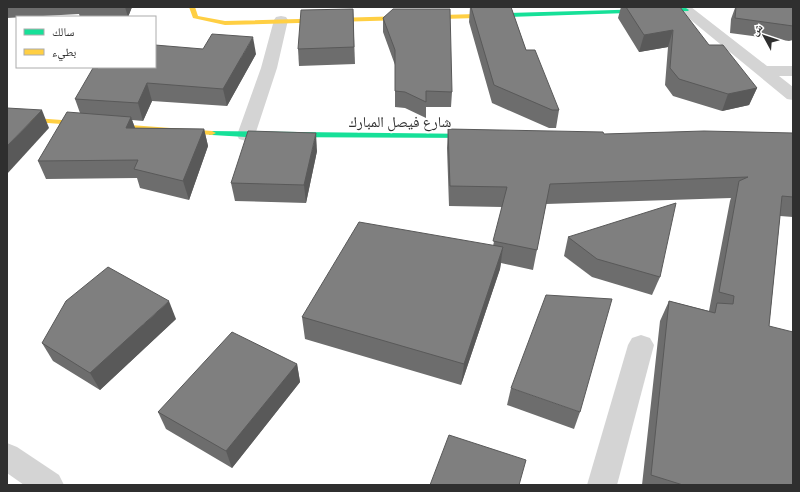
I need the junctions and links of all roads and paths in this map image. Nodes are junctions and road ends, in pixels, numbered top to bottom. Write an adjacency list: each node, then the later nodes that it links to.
1 (192, 7): 4 (street)
2 (684, 9): 3 (street); 5 (street)
3 (304, 14): 4 (street)
4 (281, 20): 9 (street)
5 (765, 71): 6 (street); 7 (street)
6 (793, 71)
7 (793, 95)
8 (7, 118): 9 (street, شارع فيصل المبارك)
9 (246, 135): 10 (street, شارع فيصل المبارك)
10 (486, 136)
11 (641, 345): 14 (street)
12 (7, 456): 13 (street)
13 (49, 485)
14 (602, 485)

